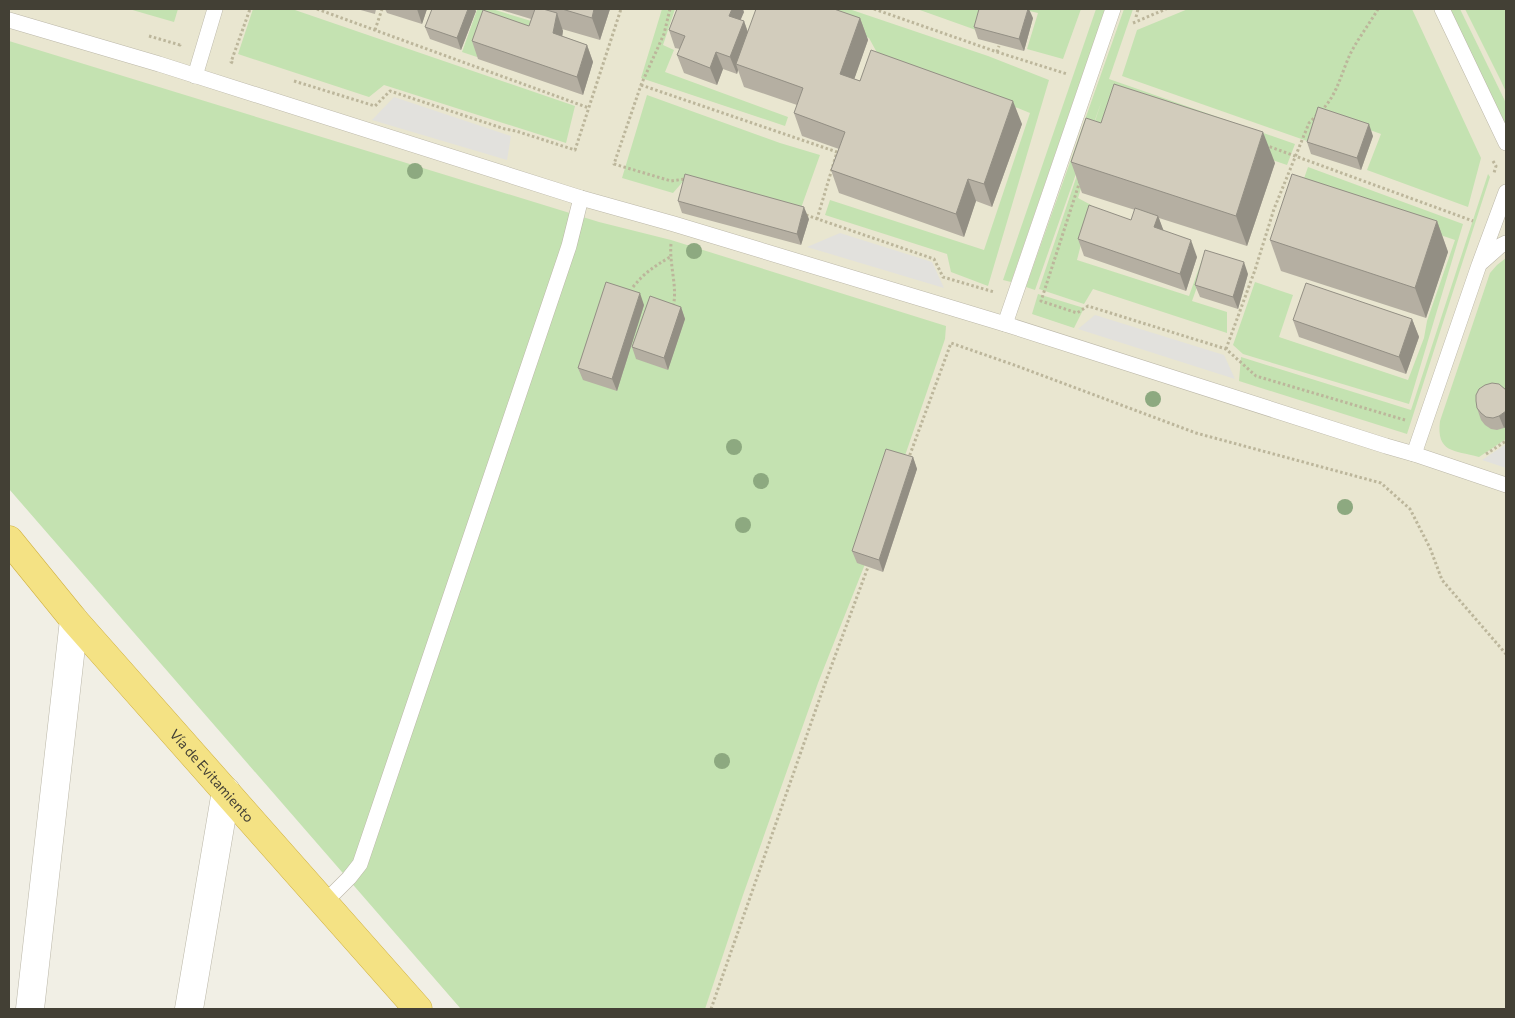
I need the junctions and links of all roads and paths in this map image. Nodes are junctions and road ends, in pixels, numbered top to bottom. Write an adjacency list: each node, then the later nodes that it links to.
1 (215, 9): 23 (lane)
2 (250, 9): 21 (path)
3 (317, 9): 15 (path)
4 (382, 9): 15 (path)
5 (621, 9): 26 (path)
6 (670, 9): 25 (path)
7 (877, 9): 20 (path)
8 (1113, 9): 46 (lane)
9 (1138, 9): 14 (path)
10 (1166, 9): 14 (path)
11 (1378, 9): 29 (path)
12 (1442, 9): 28 (lane)
13 (9, 20): 23 (lane)
14 (1133, 23): 16 (path)
15 (375, 30): 26 (path)
16 (1130, 31)
17 (143, 34): 18 (path)
18 (183, 36)
19 (999, 46): 20 (path)
20 (997, 52): 22 (path)
21 (240, 65)
22 (1067, 74)
23 (195, 76): 35 (lane)
24 (294, 81): 26 (path)
25 (641, 85): 33 (path); 37 (path)
26 (589, 108)
27 (1259, 143): 29 (path)
28 (1506, 143)
29 (1296, 156): 38 (path); 47 (path)
30 (1492, 160): 32 (path)
31 (1083, 172): 47 (path)
32 (1494, 174)
33 (688, 178)
34 (1506, 192): 42 (lane)
35 (581, 198): 39 (lane); 57 (lane)
36 (799, 213): 37 (path)
37 (817, 219): 44 (path)
38 (1478, 223)
39 (674, 224): 41 (path); 46 (lane)
40 (1506, 244): 42 (lane)
41 (670, 257): 43 (path); 45 (path)
42 (1479, 265): 49 (lane)
43 (633, 287)
44 (994, 292)
45 (672, 308)
46 (1005, 324): 49 (lane)
47 (1226, 349): 48 (path)
48 (1409, 421)
49 (1414, 454): 51 (lane)
50 (906, 466): 55 (path)
51 (1506, 485)
52 (9, 540): 54 (highway, Vía de Evitamiento)
53 (868, 566): 61 (path)
54 (74, 620): 56 (highway, Vía de Evitamiento); 58 (street)
55 (1506, 654)
56 (226, 791): 57 (highway, Vía de Evitamiento); 59 (street)
57 (324, 903): 60 (highway, Vía de Evitamiento)
58 (30, 1009)
59 (189, 1009)
60 (418, 1009)
61 (711, 1009)

